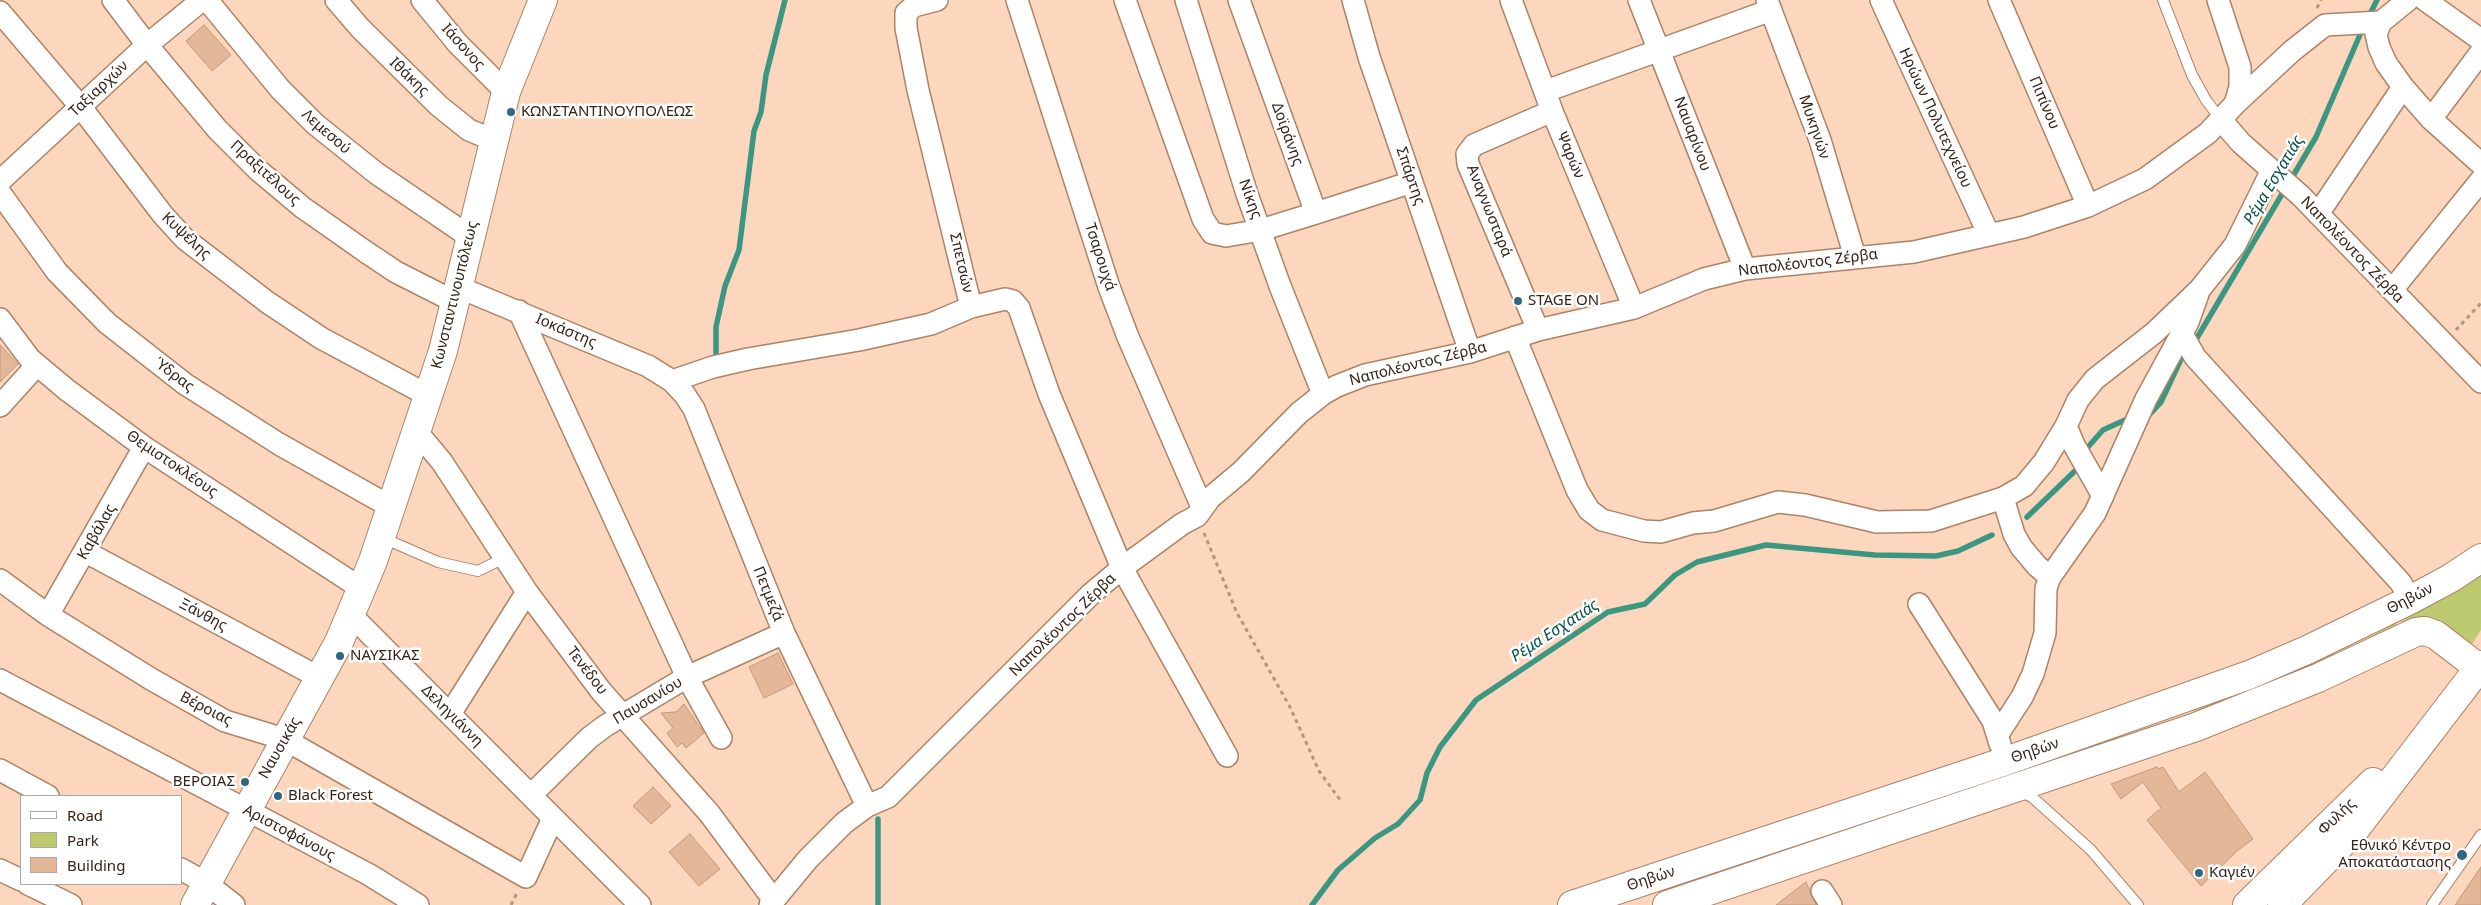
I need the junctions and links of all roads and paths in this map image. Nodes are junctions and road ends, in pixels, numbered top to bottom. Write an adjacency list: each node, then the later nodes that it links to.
1 (113, 0): 26 (street, Πραξιτέλους)
2 (202, 0): 26 (street, Ταξιαρχών)
3 (207, 0): 49 (street, Λεμεσού)
4 (336, 0): 37 (street, Ιθάκης)
5 (422, 0): 31 (street, Ιάσονος)
6 (937, 0): 22 (street)
7 (1017, 0): 77 (street, Τσαρουχά)
8 (1125, 0): 47 (street)
9 (1186, 0): 47 (street, Νίκης)
10 (1239, 0): 45 (street, Δοϊράνης)
11 (1353, 0): 42 (street, Σπάρτης)
12 (1511, 0): 30 (street, Ψαρών)
13 (1639, 0): 27 (street, Ναυαρίνου)
14 (1881, 0): 48 (street, Ηρώων Πολυτεχνείου)
15 (1999, 0): 44 (street, Πιπίνου)
16 (2163, 0): 36 (lane)
17 (2218, 0): 32 (street)
18 (2408, 0): 24 (street)
19 (2425, 0): 25 (street)
20 (534, 5): 31 (main road, Κωνσταντινουπόλεως)
21 (1769, 5): 27 (street); 50 (street, Μυκηνών)
22 (900, 6): 56 (street, Σπετσών)
23 (0, 12): 33 (street, Κυψέλης)
24 (2381, 22): 29 (street); 32 (street, Ναπολέοντος Ζέρβα)
25 (2481, 40)
26 (147, 45): 33 (street, Ταξιαρχών); 54 (street, Πραξιτέλους)
27 (1659, 50): 30 (street); 51 (street, Ναυαρίνου)
28 (2481, 52): 35 (street)
29 (2403, 87): 35 (street); 46 (street)
30 (1546, 90): 34 (street, Ψαρών)
31 (506, 92): 37 (main road, Κωνσταντινουπόλεως)
32 (2237, 100): 36 (street, Ναπολέοντος Ζέρβα)
33 (80, 106): 41 (street, Ταξιαρχών); 69 (street, Κυψέλης)
34 (1552, 111): 57 (street, Ψαρών); 60 (street, Αναγνωσταρά)
35 (2431, 119): 38 (street)
36 (2221, 120): 39 (street, Ναπολέοντος Ζέρβα); 44 (street, Ναπολέοντος Ζέρβα)
37 (493, 140): 49 (main road, Κωνσταντινουπόλεως)
38 (2481, 164)
39 (2275, 173): 46 (street, Ναπολέοντος Ζέρβα); 52 (street)
40 (2481, 180): 53 (street)
41 (0, 181)
42 (1412, 182): 45 (street); 64 (street, Σπάρτης)
43 (0, 193): 76 (street, Ύδρας)
44 (2088, 206): 48 (street, Ναπολέοντος Ζέρβα)
45 (1316, 213): 47 (street)
46 (2318, 214): 53 (street, Ναπολέοντος Ζέρβα)
47 (1261, 230): 68 (street, Νίκης)
48 (1989, 235): 50 (street, Ναπολέοντος Ζέρβα)
49 (470, 236): 54 (main road, Κωνσταντινουπόλεως)
50 (1855, 257): 51 (street, Ναπολέοντος Ζέρβα)
51 (1745, 269): 57 (street, Ναπολέοντος Ζέρβα)
52 (2200, 289): 61 (street); 71 (street)
53 (2392, 290): 63 (street, Ναπολέοντος Ζέρβα)
54 (457, 295): 58 (street, Ιοκάστης); 69 (main road, Κωνσταντινουπόλεως)
55 (2481, 303): 63 (path)
56 (971, 307): 66 (street); 82 (street, Σπετσών)
57 (1634, 308): 60 (street, Ναπολέοντος Ζέρβα)
58 (519, 311): 66 (street, Ιοκάστης); 93 (street)
59 (0, 319): 65 (street, Θεμιστοκλέους)
60 (1538, 330): 62 (street, Ναπολέοντος Ζέρβα)
61 (2182, 334): 74 (street); 87 (street)
62 (1515, 338): 64 (street, Ναπολέοντος Ζέρβα); 75 (street)
63 (2444, 344): 67 (street, Ναπολέοντος Ζέρβα)
64 (1470, 352): 68 (street, Ναπολέοντος Ζέρβα)
65 (37, 365): 70 (street); 73 (street, Θεμιστοκλέους)
66 (672, 381): 91 (street, Πετμεζά)
67 (2481, 382)
68 (1322, 394): 77 (street, Ναπολέοντος Ζέρβα)
69 (429, 396): 72 (main road, Κωνσταντινουπόλεως)
70 (0, 406)
71 (2066, 426): 74 (street); 75 (street)
72 (416, 432): 76 (main road, Κωνσταντινουπόλεως); 80 (street, Τενέδου)
73 (144, 447): 79 (street, Καβάλας); 85 (street, Θεμιστοκλέους)
74 (2103, 496): 83 (street)
75 (2003, 498): 83 (street)
76 (391, 507): 78 (main road, Κωνσταντινουπόλεως)
77 (1200, 512): 82 (street, Ναπολέοντος Ζέρβα); 108 (path)
78 (382, 538): 80 (lane); 85 (main road, Κωνσταντινουπόλεως)
79 (86, 552): 89 (street, Καβάλας); 94 (street, Ξάνθης)
80 (504, 558): 86 (street, Τενέδου)
81 (2481, 558): 87 (main road, Θηβών)
82 (1122, 568): 102 (street, Σπετσών); 109 (street, Ναπολέοντος Ζέρβα)
83 (2050, 577): 99 (street)
84 (0, 580): 89 (street, Βέροιας)
85 (362, 589): 90 (main road, Ναυσικάς)
86 (527, 592): 96 (street); 97 (street, Τενέδου)
87 (2410, 600): 103 (main road, Θηβών)
88 (1919, 604): 99 (street)
89 (48, 615): 101 (street, Βέροιας)
90 (351, 615): 94 (main road, Ναυσικάς); 96 (street, Δεληγιάννη)
91 (784, 634): 93 (street, Παυσανίου); 109 (street, Πετμεζά)
92 (2480, 667): 98 (main road, Φυλής); 105 (main road, Θηβών)
93 (687, 677): 97 (street, Παυσανίου); 100 (street)
94 (320, 678): 101 (main road, Ναυσικάς)
95 (0, 680): 110 (street, Αριστοφάνους)
96 (450, 714): 107 (street, Δεληγιάννη)
97 (624, 716): 107 (street, Παυσανίου); 119 (street, Τενέδου)
98 (2429, 731): 112 (main road, Φυλής); 127 (main road, Φυλής)
99 (1998, 734): 103 (street)
100 (721, 738)
101 (284, 739): 110 (main road, Ναυσικάς); 111 (street, Βέροιας)
102 (1227, 756)
103 (2003, 762): 124 (main road, Θηβών)
104 (0, 770): 106 (street)
105 (2014, 789): 125 (main road, Θηβών); 126 (lane)
106 (46, 795)
107 (531, 795): 111 (street, Δεληγιάννη)
108 (1341, 800)
109 (867, 806): 119 (street, Ναπολέοντος Ζέρβα)
110 (245, 810): 118 (main road, Ναυσικάς); 122 (street, Αριστοφάνους)
111 (553, 818): 123 (street)
112 (2353, 832): 128 (main road, Φυλής); 129 (main road)
113 (2481, 834): 130 (lane)
114 (0, 870): 116 (street)
115 (182, 870): 118 (street)
116 (20, 880)
117 (30, 885): 120 (street)
118 (200, 894): 121 (street)
119 (771, 902)
120 (72, 905)
121 (234, 905)
122 (418, 905)
123 (640, 905)
124 (1572, 905)
125 (1667, 905)
126 (2138, 905)
127 (2247, 905)
128 (2282, 905)
129 (2294, 905)
130 (2432, 905)

